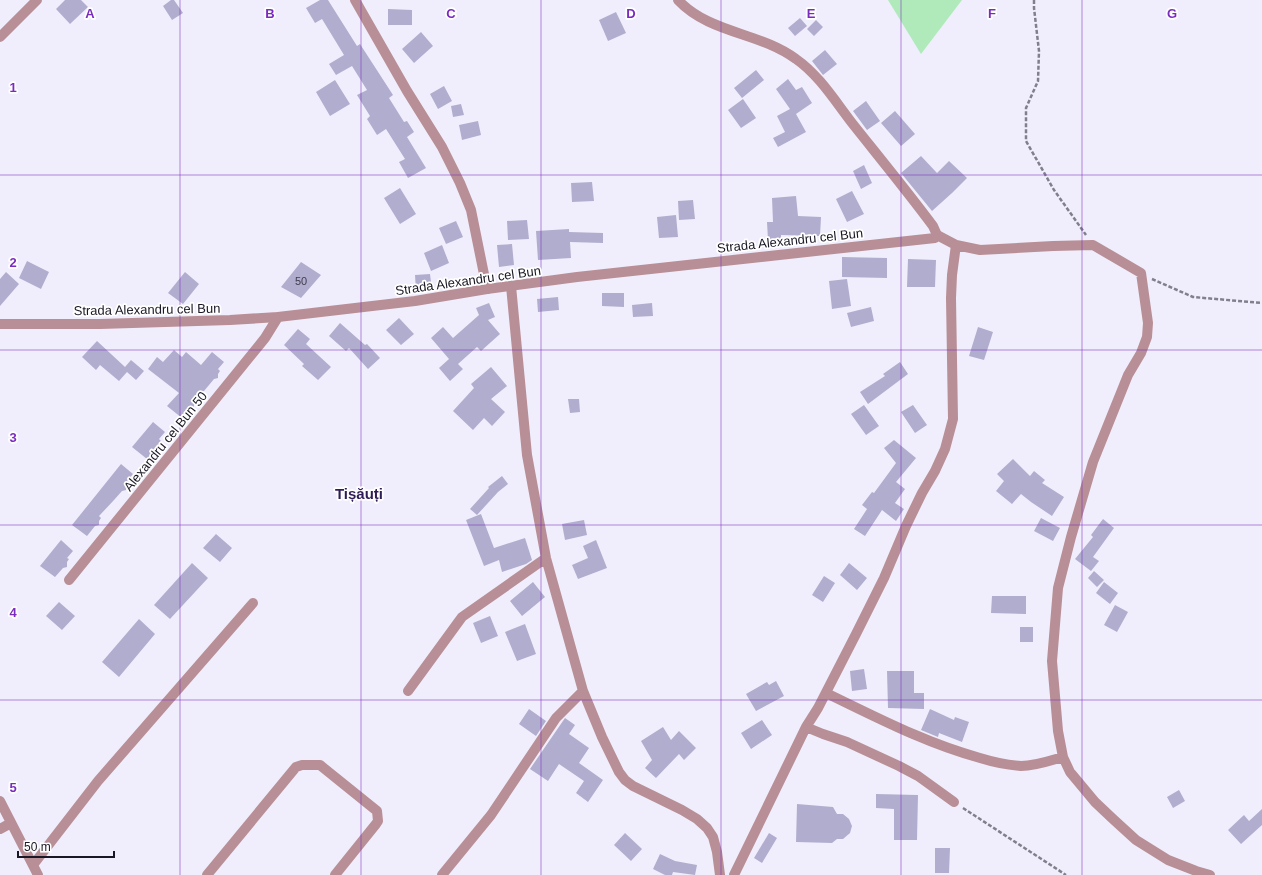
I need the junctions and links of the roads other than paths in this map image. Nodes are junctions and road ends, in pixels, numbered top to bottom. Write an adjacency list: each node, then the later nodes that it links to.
1 (37, 0): 4 (street)
2 (355, 0): 8 (street)
3 (678, 0): 5 (street)
4 (0, 37)
5 (937, 235): 6 (street); 7 (street, Strada Alexandru cel Bun)
6 (956, 245): 16 (street); 18 (street)
7 (511, 286): 8 (street, Strada Alexandru cel Bun); 11 (street)
8 (487, 289): 9 (street, Strada Alexandru cel Bun)
9 (278, 316): 10 (street, Strada Alexandru cel Bun); 12 (street, Alexandru cel Bun 50)
10 (0, 324)
11 (546, 558): 14 (street); 15 (street)
12 (69, 580)
13 (253, 603): 23 (street)
14 (408, 691)
15 (583, 691): 27 (street); 28 (street)
16 (826, 693): 17 (street); 18 (street)
17 (806, 727): 20 (street); 29 (street)
18 (1063, 757): 30 (street)
19 (0, 801): 21 (street)
20 (954, 802)
21 (11, 823): 22 (street); 23 (street)
22 (0, 829)
23 (33, 865): 24 (street)
24 (38, 875)
25 (207, 875): 26 (street)
26 (335, 875)
27 (442, 875)
28 (720, 875)
29 (734, 875)
30 (1210, 875)

